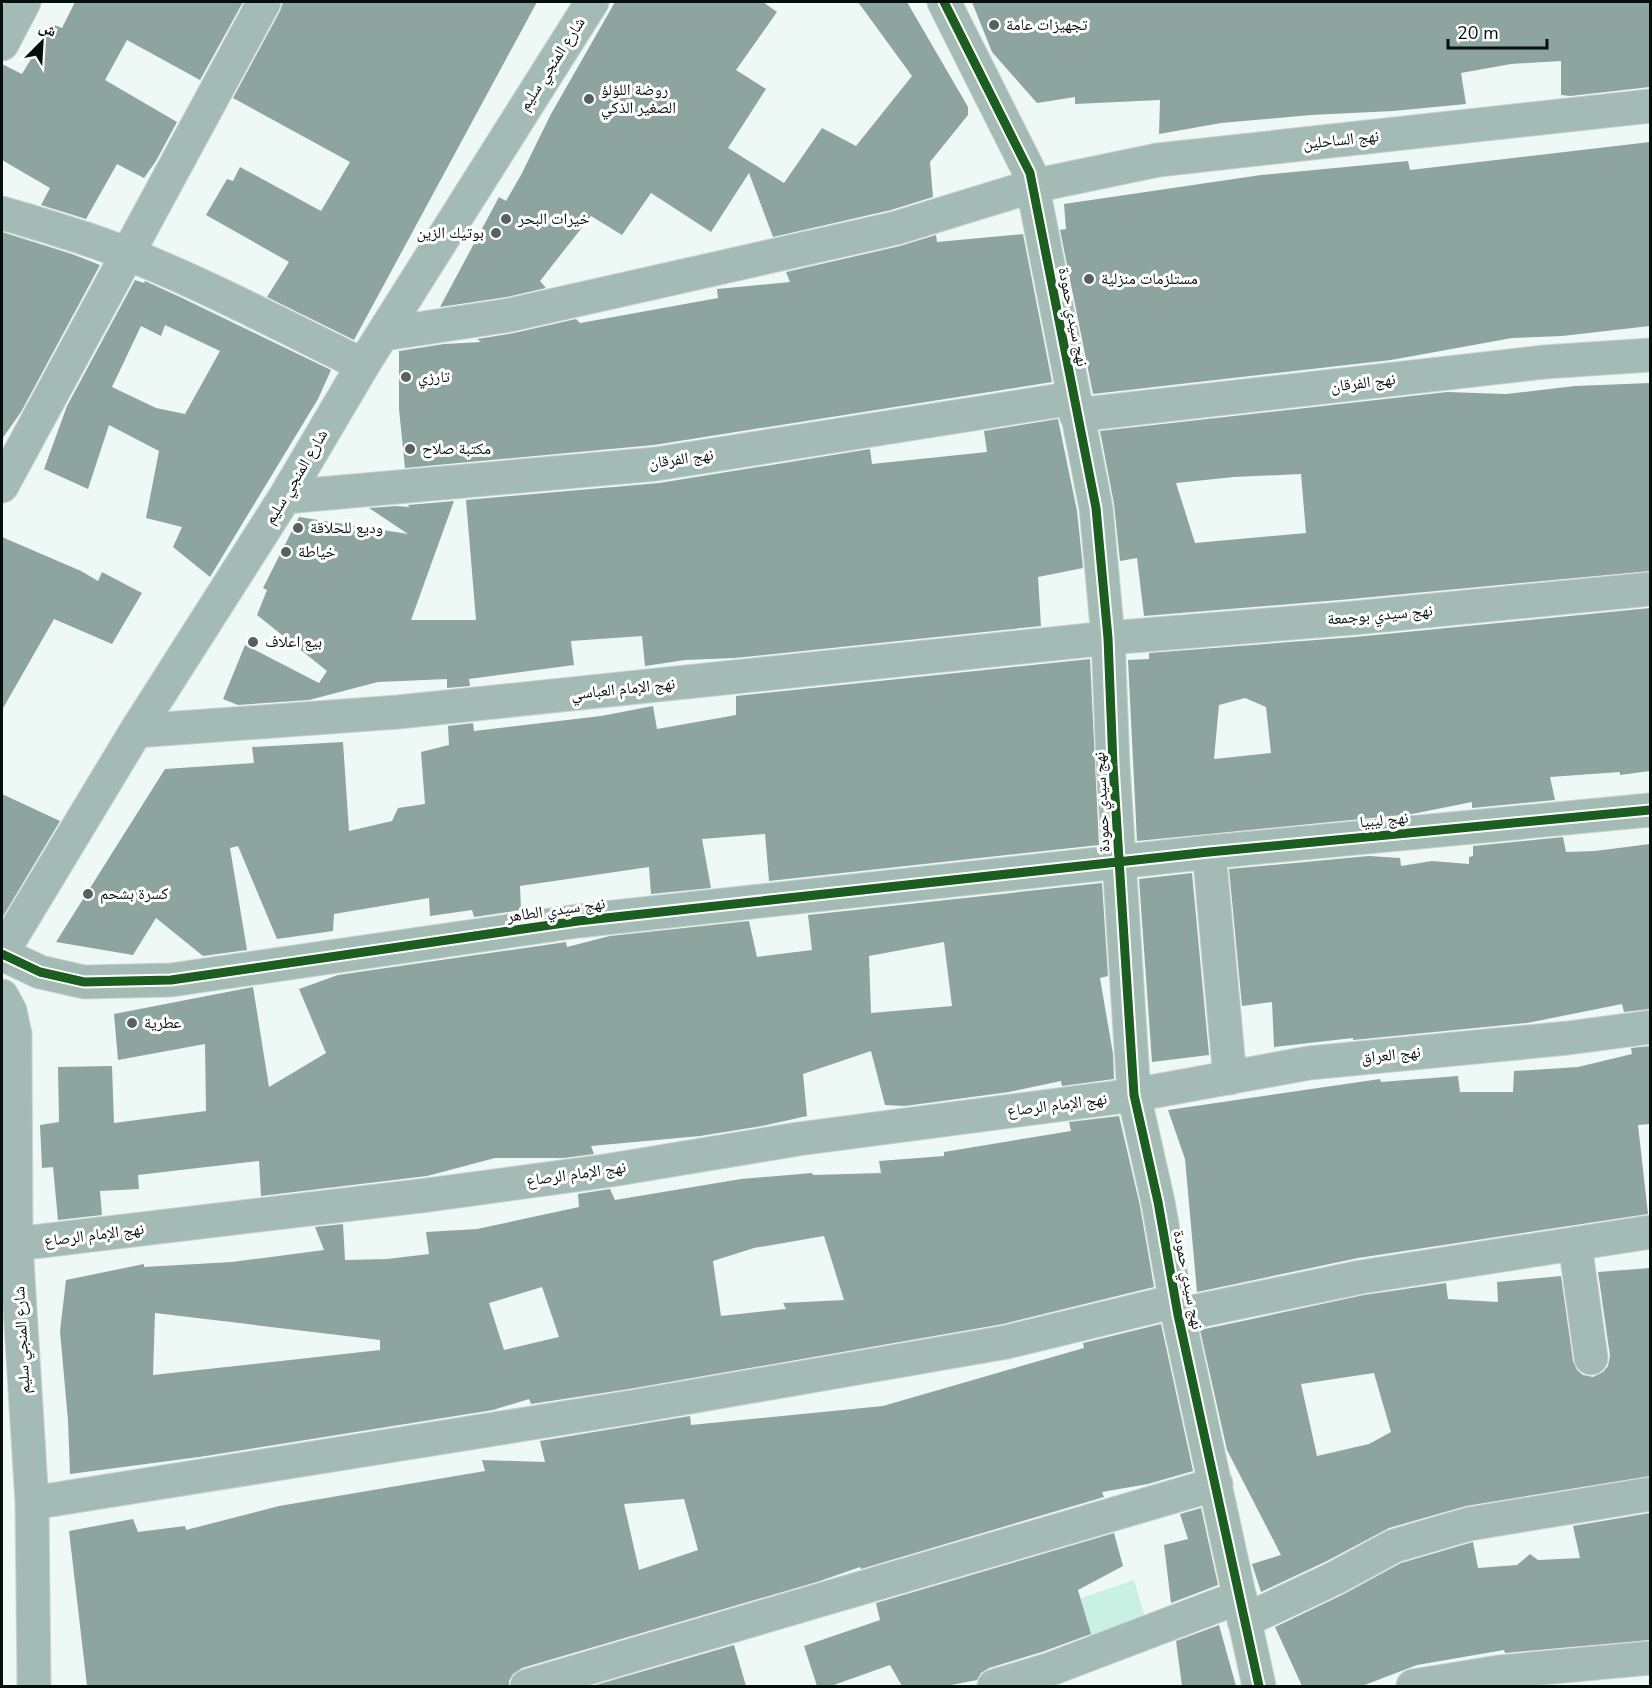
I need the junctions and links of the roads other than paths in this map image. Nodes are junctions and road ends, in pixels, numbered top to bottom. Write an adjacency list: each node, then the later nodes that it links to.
1 (24, 2): 5 (street)
2 (264, 2): 9 (street)
3 (592, 2): 10 (street, شارع المنجي سليم)
4 (944, 2): 7 (street, نهج سيدي حمودة)
5 (2, 44)
6 (1650, 106): 7 (street, نهج الساحلين)
7 (1033, 186): 10 (street, نهج الساحلين); 13 (street, نهج سيدي حمودة)
8 (2, 213): 9 (street)
9 (126, 253): 12 (street); 14 (street)
10 (384, 334): 12 (street, شارع المنجي سليم)
11 (1650, 355): 13 (street, نهج الفرقان)
12 (363, 365): 15 (street, شارع المنجي سليم)
13 (1075, 406): 15 (street, نهج الفرقان); 17 (street, نهج سيدي حمودة)
14 (2, 486)
15 (285, 496): 18 (street, شارع المنجي سليم)
16 (1650, 589): 17 (street, نهج سيدي بوجمعة)
17 (1108, 638): 18 (street, نهج الإمام العباسي); 21 (street, نهج سيدي حمودة)
18 (136, 731): 22 (street, شارع المنجي سليم)
19 (1650, 810): 20 (street, نهج ليبيا)
20 (1209, 852): 21 (street, نهج ليبيا); 25 (street)
21 (1120, 862): 22 (street, نهج سيدي الطاهر); 26 (street, نهج سيدي حمودة)
22 (2, 954)
23 (2, 996): 28 (street, شارع المنجي سليم)
24 (1650, 1027): 25 (street, نهج العراق)
25 (1230, 1078): 26 (street, نهج العراق)
26 (1134, 1095): 28 (street, نهج الإمام الرصاع); 30 (street, نهج سيدي حمودة)
27 (1650, 1232): 29 (street)
28 (16, 1244): 34 (street, شارع المنجي سليم)
29 (1575, 1244): 30 (street); 31 (street)
30 (1177, 1308): 32 (street, نهج سيدي حمودة); 34 (street)
31 (1591, 1358)
32 (1216, 1484): 35 (street, نهج سيدي حمودة); 39 (street)
33 (1650, 1494): 35 (street)
34 (32, 1503): 38 (street, شارع المنجي سليم)
35 (1242, 1609): 37 (street); 41 (street, نهج سيدي حمودة)
36 (1650, 1658): 42 (street)
37 (1049, 1678): 40 (street)
38 (34, 1686)
39 (527, 1686)
40 (994, 1686)
41 (1259, 1686)
42 (1413, 1686)

